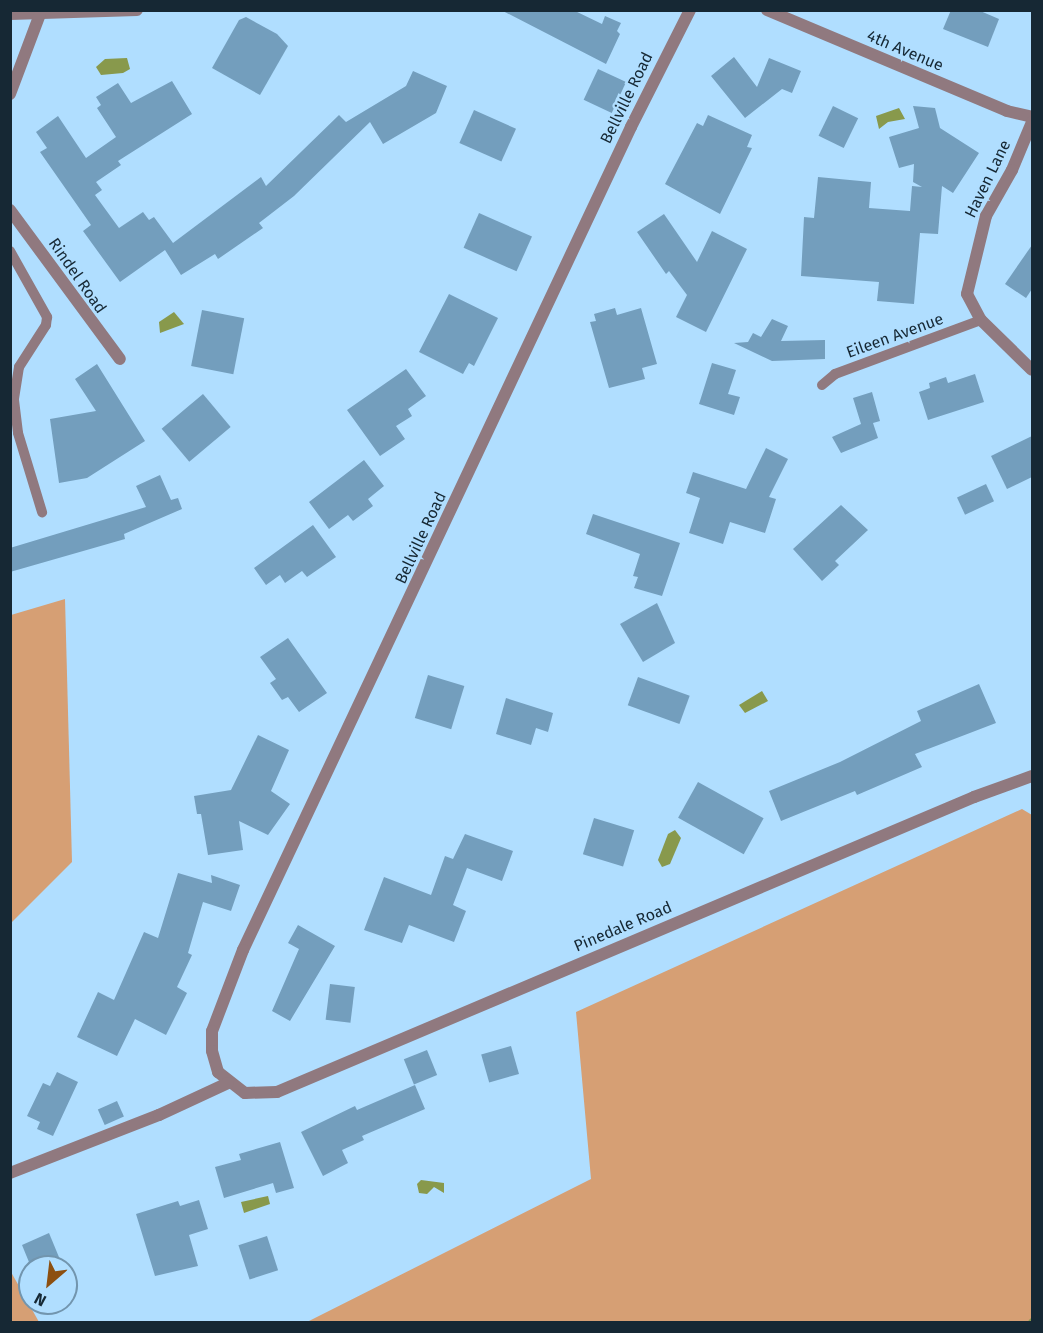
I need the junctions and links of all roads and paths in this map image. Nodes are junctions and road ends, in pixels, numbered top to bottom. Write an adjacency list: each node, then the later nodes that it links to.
1 (136, 10): 5 (street)
2 (690, 10): 17 (street, Bellville Road)
3 (767, 10): 7 (street, 4th Avenue)
4 (10, 14): 5 (street)
5 (40, 14): 6 (street)
6 (10, 94)
7 (1032, 117)
8 (1032, 122): 11 (street, Haven Lane)
9 (10, 210): 12 (street, Rindel Road)
10 (10, 251): 15 (lane)
11 (981, 320): 13 (street, Haven Lane); 14 (lane, Eileen Avenue)
12 (120, 359)
13 (1032, 370)
14 (822, 385)
15 (42, 512)
16 (1032, 776): 17 (street, Pinedale Road)
17 (228, 1083): 18 (street)
18 (10, 1173)

